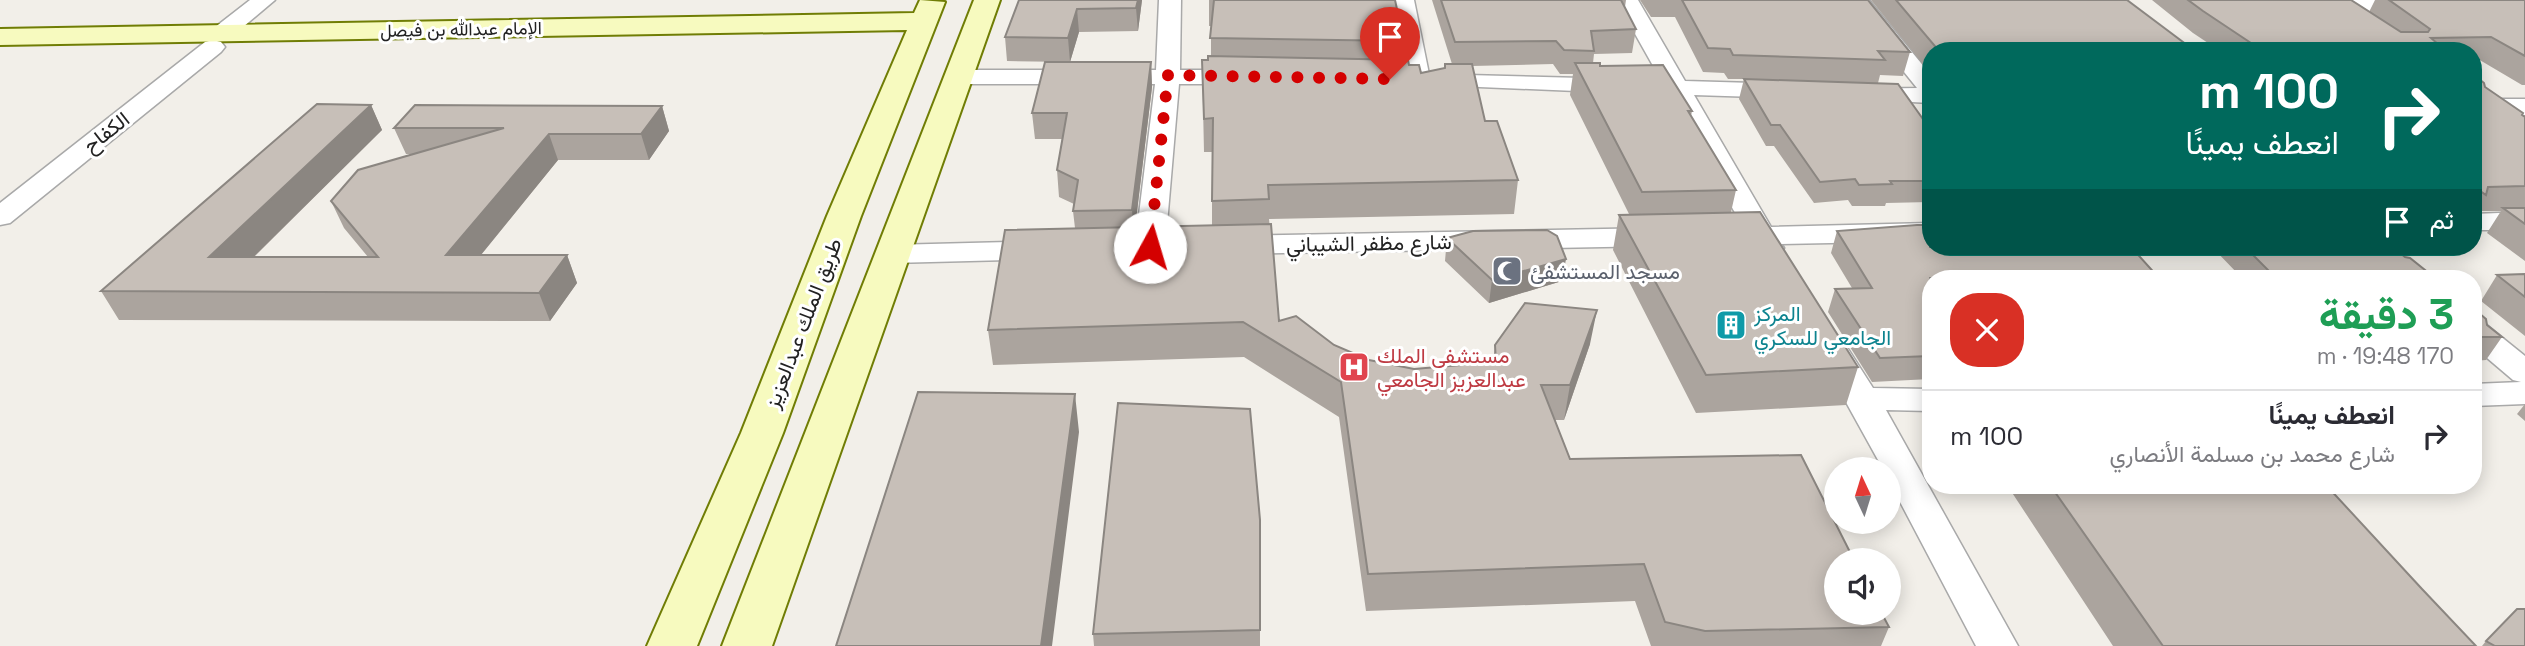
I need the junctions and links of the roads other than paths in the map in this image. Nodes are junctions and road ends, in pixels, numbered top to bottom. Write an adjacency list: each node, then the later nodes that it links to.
1 (264, 0): 13 (street, الكفاح)
2 (974, 0): 10 (main road, الإمام عبدالله بن فيصل)
3 (987, 0): 16 (main road)
4 (1170, 0): 15 (street)
5 (1403, 0): 19 (street)
6 (1627, 0): 21 (street)
7 (1857, 0): 20 (street)
8 (2333, 2): 9 (street); 11 (street)
9 (2430, 5)
10 (928, 14): 13 (main road, الإمام عبدالله بن فيصل); 44 (main road, طريق الملك عبدالعزيز)
11 (2370, 27)
12 (0, 37): 13 (main road, الإمام عبدالله بن فيصل)
13 (217, 40): 14 (main road, الإمام عبدالله بن فيصل); 29 (street, الكفاح)
14 (0, 51)
15 (1168, 75): 16 (street); 17 (street); 33 (street, شارع مظفر الشيباني)
16 (957, 77): 35 (main road)
17 (1265, 77)
18 (1390, 79): 19 (street)
19 (1418, 79): 21 (street)
20 (1922, 79)
21 (1677, 87): 22 (street); 33 (street)
22 (1810, 92)
23 (1837, 93): 24 (street)
24 (1922, 96)
25 (2482, 103): 27 (street)
26 (2482, 106): 28 (street)
27 (2525, 107)
28 (2523, 132)
29 (0, 217)
30 (2525, 221): 31 (street)
31 (2482, 222)
32 (1922, 232): 33 (street, شارع مظفر الشيباني)
33 (1762, 235): 36 (street)
34 (1067, 249): 35 (street)
35 (892, 254): 45 (main road)
36 (1783, 271)
37 (1819, 329): 42 (street)
38 (2482, 337): 39 (street)
39 (2525, 373)
40 (2525, 393): 41 (street)
41 (2482, 395)
42 (1863, 399): 43 (street); 46 (street)
43 (1922, 400)
44 (672, 646)
45 (747, 646)
46 (1997, 646)

